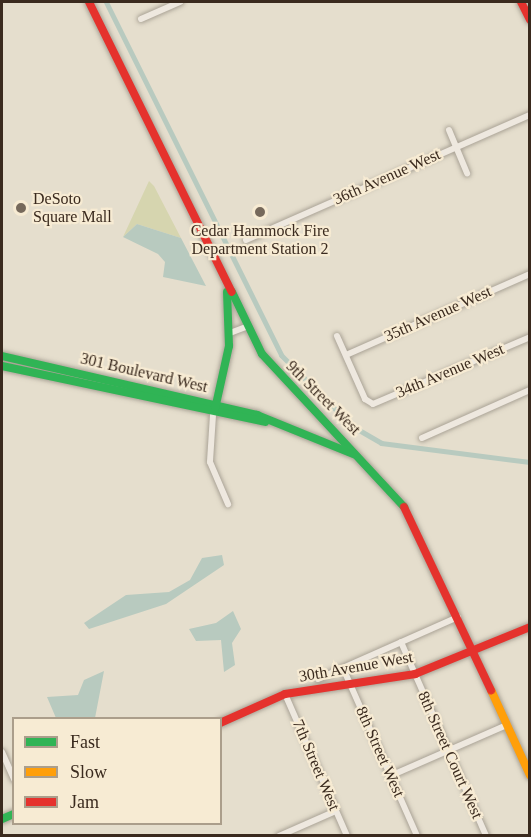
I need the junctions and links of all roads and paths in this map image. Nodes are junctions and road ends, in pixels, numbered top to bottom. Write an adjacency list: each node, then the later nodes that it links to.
1 (89, 2): 13 (main road, 9th Street West)
2 (180, 2): 4 (street)
3 (521, 2): 6 (main road)
4 (170, 4): 5 (street)
5 (141, 19)
6 (530, 20)
7 (530, 115): 9 (street, 36th Avenue West)
8 (448, 130): 9 (street)
9 (458, 146): 10 (street); 11 (street, 36th Avenue West)
10 (467, 173)
11 (246, 240)
12 (530, 274): 18 (street, 35th Avenue West)
13 (221, 275): 14 (main road, 9th Street West); 15 (main road)
14 (248, 326): 15 (street); 28 (main road, 9th Street West)
15 (230, 333): 24 (main road)
16 (337, 336): 18 (street)
17 (530, 337): 18 (street, 34th Avenue West)
18 (346, 355)
19 (2, 356): 21 (main road, 301 Boulevard West)
20 (2, 366): 22 (main road, 301 Boulevard West)
21 (104, 380): 22 (street); 24 (main road, 301 Boulevard West)
22 (102, 389): 25 (main road, 301 Boulevard West)
23 (530, 390): 27 (street)
24 (217, 405): 25 (main road); 26 (main road, 301 Boulevard West)
25 (213, 415): 26 (main road, 301 Boulevard West); 29 (street)
26 (279, 424): 28 (main road, 301 Boulevard West)
27 (422, 438)
28 (372, 469): 30 (main road, 9th Street West)
29 (228, 504)
30 (458, 617): 32 (street, 30th Avenue West); 33 (main road, 9th Street West)
31 (530, 627): 33 (main road, 30th Avenue West)
32 (401, 642): 34 (street, 30th Avenue West); 35 (street, 8th Street Court West)
33 (474, 652): 35 (main road, 30th Avenue West); 40 (main road, 9th Street West)
34 (343, 668): 36 (street, 30th Avenue West); 37 (street, 8th Street West)
35 (415, 674): 37 (main road, 30th Avenue West); 41 (street, 8th Street Court West)
36 (318, 679)
37 (351, 686): 38 (main road, 30th Avenue West); 45 (street, 8th Street West)
38 (285, 694): 39 (main road, 30th Avenue West); 46 (street, 7th Street West)
39 (222, 722)
40 (507, 725): 41 (street); 44 (main road, 9th Street West)
41 (449, 750): 45 (street); 50 (street, 8th Street Court West)
42 (2, 752): 43 (street)
43 (12, 774)
44 (530, 775)
45 (390, 776): 49 (street, 8th Street West)
46 (336, 811): 47 (street); 48 (street, 7th Street West)
47 (279, 836)
48 (347, 836)
49 (417, 836)
50 (486, 836)

